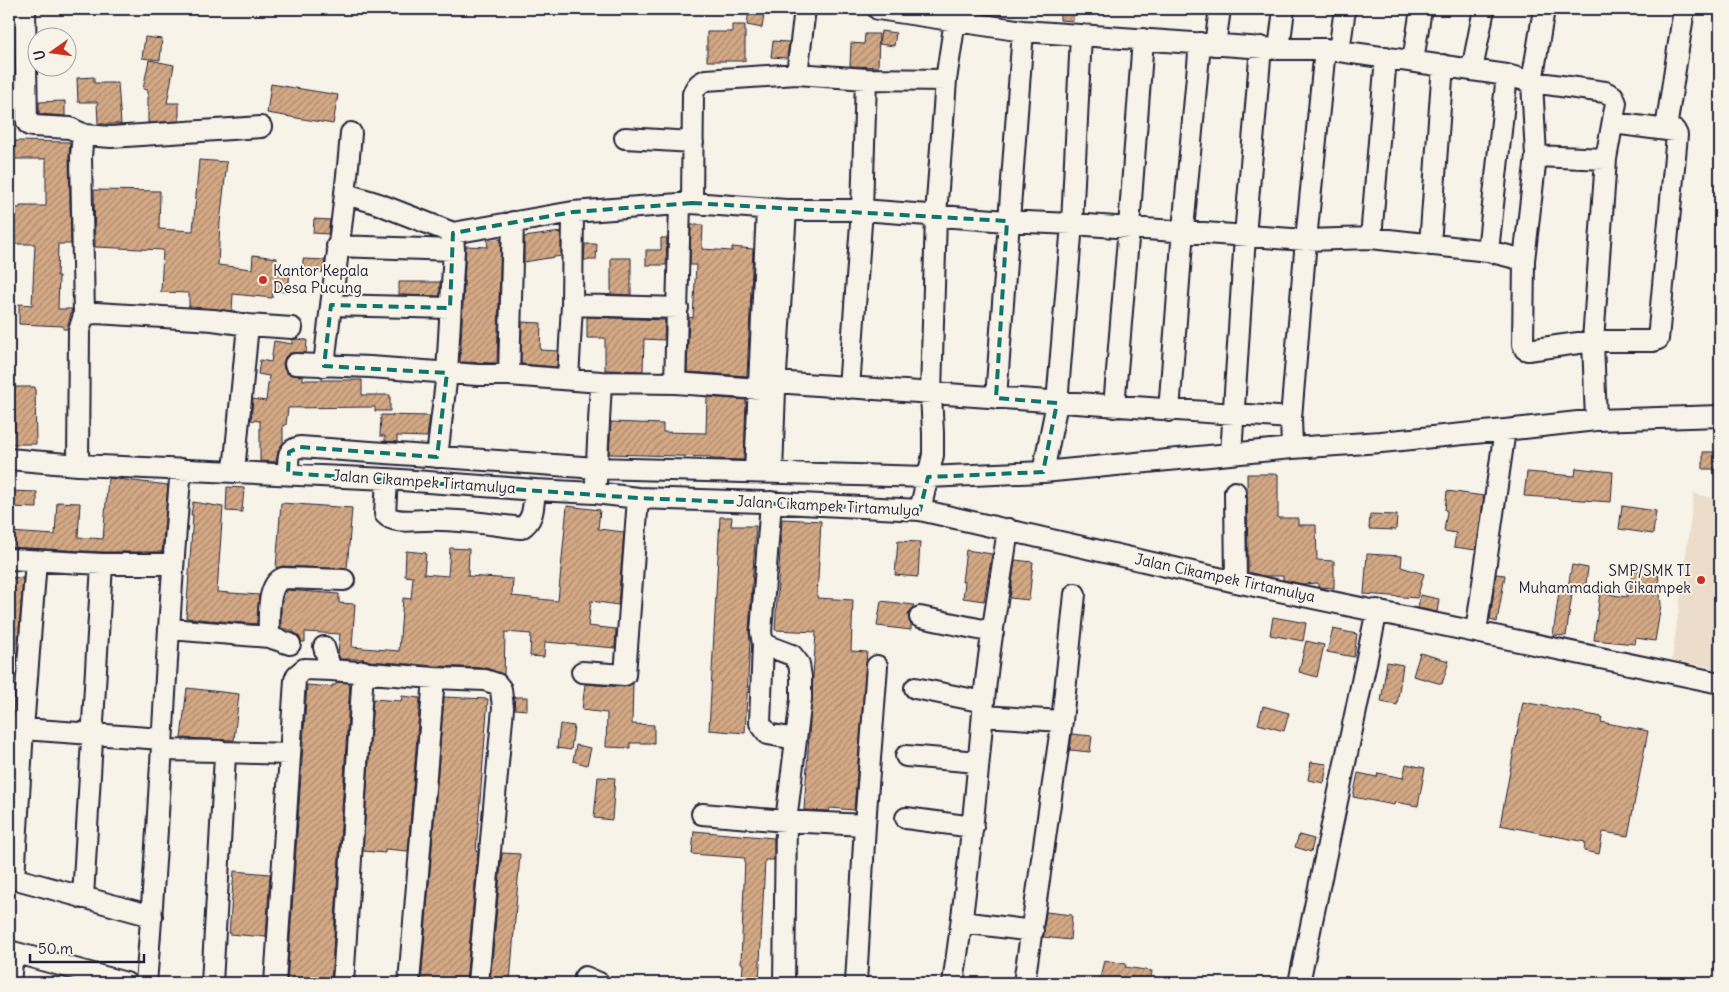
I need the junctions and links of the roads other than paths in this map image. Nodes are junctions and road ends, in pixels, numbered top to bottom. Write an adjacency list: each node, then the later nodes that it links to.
1 (24, 9): 31 (street)
2 (805, 9): 22 (street)
3 (878, 9): 11 (street)
4 (1220, 9): 15 (street)
5 (1284, 9): 16 (street)
6 (1345, 9): 17 (street)
7 (1421, 9): 19 (street)
8 (1484, 9): 21 (street)
9 (1544, 9): 26 (street)
10 (1684, 9): 29 (street)
11 (954, 20): 12 (street); 25 (street)
12 (1023, 31): 13 (street); 42 (street)
13 (1081, 35): 14 (street); 44 (street)
14 (1143, 39): 15 (street); 45 (street)
15 (1207, 44): 16 (street); 46 (street)
16 (1270, 48): 17 (street); 47 (street)
17 (1332, 50): 18 (street); 49 (street)
18 (1386, 57): 19 (street); 48 (street)
19 (1413, 62): 20 (street)
20 (1443, 65): 21 (street); 51 (street)
21 (1472, 70): 23 (street)
22 (797, 74): 24 (street); 33 (street)
23 (1507, 75): 26 (street); 53 (street)
24 (866, 79): 25 (street); 39 (street)
25 (946, 80): 41 (street)
26 (1532, 82): 27 (street); 34 (street)
27 (1613, 124): 29 (street); 35 (street)
28 (261, 127): 31 (street)
29 (1666, 129): 62 (street)
30 (351, 132): 36 (street)
31 (85, 136): 59 (street)
32 (625, 138): 33 (street)
33 (693, 142): 37 (street)
34 (1536, 156): 35 (street); 54 (street)
35 (1606, 159): 62 (street)
36 (346, 194): 50 (street); 52 (street)
37 (686, 204): 38 (street); 40 (street); 58 (street)
38 (776, 210): 39 (street); 70 (street)
39 (862, 210): 41 (street); 71 (street)
40 (573, 212): 43 (street); 56 (street)
41 (936, 215): 42 (street); 72 (street)
42 (1007, 221): 44 (street); 73 (street)
43 (513, 222): 50 (street); 66 (street)
44 (1072, 224): 45 (street); 74 (street)
45 (1130, 227): 46 (street); 75 (street)
46 (1183, 230): 47 (street); 76 (street)
47 (1245, 236): 49 (street); 77 (street)
48 (1371, 238): 49 (street); 51 (street)
49 (1306, 240): 79 (street)
50 (453, 242): 52 (street); 57 (street)
51 (1430, 245): 53 (street)
52 (337, 246): 55 (street)
53 (1488, 251): 54 (street)
54 (1524, 260): 62 (street)
55 (331, 305): 57 (street); 64 (street)
56 (572, 305): 58 (street); 67 (street)
57 (450, 308): 65 (street)
58 (678, 308): 69 (street)
59 (84, 316): 60 (street); 86 (street)
60 (248, 325): 61 (street); 89 (street)
61 (292, 328)
62 (1593, 341): 80 (street)
63 (296, 364): 64 (street)
64 (324, 366): 65 (street)
65 (447, 373): 66 (street); 84 (street)
66 (509, 375): 67 (street)
67 (568, 378): 68 (street)
68 (601, 382): 69 (street); 87 (street)
69 (675, 383): 70 (street)
70 (770, 387): 71 (street); 90 (street)
71 (849, 388): 72 (street)
72 (931, 394): 73 (street); 93 (street)
73 (996, 398): 74 (street)
74 (1057, 403): 75 (street); 91 (street)
75 (1114, 407): 76 (street)
76 (1169, 411): 77 (street)
77 (1233, 415): 79 (street); 83 (street)
78 (1720, 416): 80 (street)
79 (1291, 418): 82 (street)
80 (1596, 420): 81 (street)
81 (1505, 430): 82 (street); 113 (street)
82 (1292, 448): 83 (street)
83 (1231, 454): 91 (street)
84 (437, 457): 87 (street); 92 (street)
85 (9, 459): 86 (street, Jalan Cikampek Tirtamulya)
86 (78, 465): 88 (street, Jalan Cikampek Tirtamulya)
87 (596, 468): 90 (street); 97 (street)
88 (181, 469): 89 (street, Jalan Cikampek Tirtamulya); 105 (street)
89 (234, 471): 92 (street, Jalan Cikampek Tirtamulya)
90 (763, 472): 93 (street); 99 (street)
91 (1043, 472): 93 (street)
92 (288, 473): 94 (street, Jalan Cikampek Tirtamulya)
93 (928, 477): 100 (street)
94 (386, 479): 95 (street, Jalan Cikampek Tirtamulya); 95 (street)
95 (535, 490): 97 (street, Jalan Cikampek Tirtamulya)
96 (1235, 492): 107 (street)
97 (595, 493): 98 (street, Jalan Cikampek Tirtamulya)
98 (638, 498): 99 (street, Jalan Cikampek Tirtamulya); 121 (street)
99 (766, 502): 100 (street, Jalan Cikampek Tirtamulya); 116 (street)
100 (920, 510): 101 (street, Jalan Cikampek Tirtamulya)
101 (1008, 529): 107 (street, Jalan Cikampek Tirtamulya); 112 (street)
102 (9, 560): 103 (street)
103 (36, 561): 104 (street); 127 (street)
104 (102, 564): 105 (street); 128 (street)
105 (172, 564): 111 (street)
106 (344, 580): 114 (street)
107 (1236, 582): 109 (street, Jalan Cikampek Tirtamulya)
108 (1075, 594): 126 (street)
109 (1377, 610): 113 (street, Jalan Cikampek Tirtamulya); 159 (street)
110 (920, 617): 112 (street)
111 (170, 629): 114 (street); 130 (street)
112 (993, 632): 125 (street)
113 (1476, 632): 123 (street, Jalan Cikampek Tirtamulya)
114 (269, 637): 115 (street)
115 (290, 644)
116 (763, 644): 129 (street); 129 (street)
117 (324, 647): 119 (street)
118 (877, 666): 138 (street)
119 (331, 670): 120 (street); 132 (street)
120 (363, 671): 122 (street); 152 (street)
121 (582, 672)
122 (434, 678): 153 (street); 154 (street)
123 (1720, 683)
124 (915, 688): 125 (street)
125 (984, 709): 126 (street); 134 (street)
126 (1062, 721): 144 (street)
127 (16, 728): 128 (street); 140 (street)
128 (92, 734): 130 (street); 141 (street)
129 (795, 738): 137 (street)
130 (162, 744): 131 (street); 142 (street)
131 (223, 752): 132 (street); 150 (street)
132 (289, 754): 151 (street)
133 (906, 756): 134 (street)
134 (978, 762): 139 (street)
135 (702, 814): 137 (street)
136 (906, 818): 139 (street)
137 (786, 821): 138 (street); 155 (street)
138 (865, 825): 156 (street)
139 (973, 827): 143 (street)
140 (11, 878): 141 (street)
141 (83, 898): 142 (street)
142 (152, 916): 149 (street)
143 (962, 922): 144 (street); 157 (street)
144 (1033, 931): 158 (street)
145 (11, 951): 146 (street); 147 (street)
146 (77, 977): 148 (street)
147 (10, 983)
148 (126, 983)
149 (146, 983)
150 (212, 983)
151 (275, 983)
152 (342, 983)
153 (409, 983)
154 (478, 983)
155 (784, 983)
156 (856, 983)
157 (953, 983)
158 (1024, 983)
159 (1299, 983)

